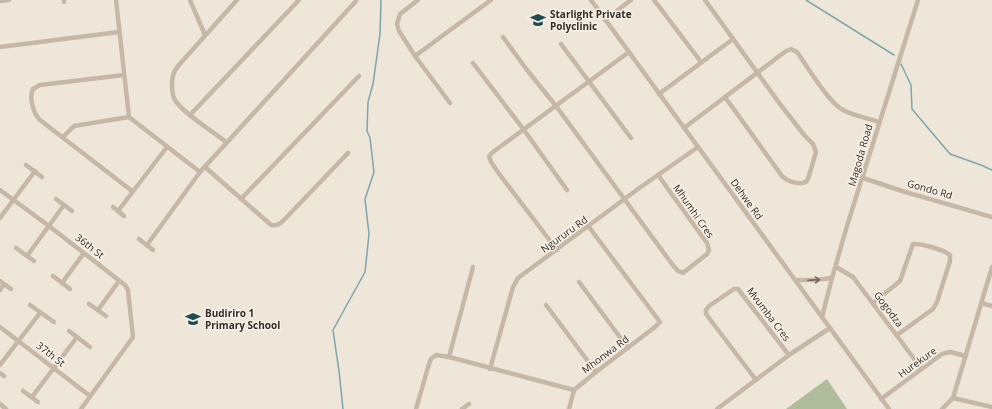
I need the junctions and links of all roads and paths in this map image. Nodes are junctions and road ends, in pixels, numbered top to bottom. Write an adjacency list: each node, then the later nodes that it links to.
1 (9, 0): 13 (street)
2 (116, 0): 16 (street)
3 (190, 0): 17 (street)
4 (237, 0): 17 (street)
5 (299, 0): 34 (street)
6 (418, 0): 23 (street)
7 (491, 0): 23 (street)
8 (591, 0): 15 (street, Dehwe Rd)
9 (631, 0): 15 (street)
10 (654, 0): 24 (street)
11 (705, 0): 19 (street)
12 (918, 0): 36 (street, Magoda Road)
13 (0, 1)
14 (356, 1): 41 (street)
15 (605, 20): 22 (street, Dehwe Rd)
16 (119, 32): 21 (street); 27 (street)
17 (205, 36): 34 (street)
18 (502, 37): 33 (street)
19 (733, 39): 24 (street); 26 (street)
20 (561, 44): 29 (street)
21 (0, 48)
22 (629, 52): 29 (street); 30 (street, Dehwe Rd)
23 (415, 56): 32 (street)
24 (701, 62): 30 (street)
25 (474, 63): 38 (street)
26 (758, 73): 31 (street); 31 (street); 36 (street)
27 (124, 75): 35 (street); 39 (street)
28 (359, 76): 57 (street)
29 (589, 81): 33 (street); 40 (street)
30 (659, 94): 37 (street, Dehwe Rd)
31 (725, 97): 37 (street)
32 (450, 103)
33 (556, 106): 38 (street); 58 (street)
34 (190, 115): 41 (street)
35 (129, 117): 39 (street); 42 (street)
36 (879, 122): 51 (street, Magoda Road)
37 (684, 128): 43 (street, Dehwe Rd)
38 (524, 130): 53 (street); 72 (street)
39 (63, 137): 54 (street)
40 (631, 138)
41 (226, 142): 46 (street)
42 (166, 147): 48 (street); 54 (street)
43 (698, 147): 49 (street, Ngururu Rd); 81 (street, Dehwe Rd)
44 (348, 153): 57 (street)
45 (26, 165): 47 (street)
46 (205, 167): 48 (street); 57 (street)
47 (34, 171): 50 (street); 55 (street)
48 (200, 172): 69 (street)
49 (658, 175): 58 (street, Ngururu Rd); 58 (street, Mhumhi Cres)
50 (42, 177)
51 (863, 178): 64 (street, Gondo Rd); 77 (street, Magoda Road)
52 (0, 190): 55 (street, 36th St)
53 (568, 190)
54 (132, 191): 62 (street)
55 (13, 199): 65 (street); 66 (street, 36th St)
56 (56, 199): 59 (street)
57 (242, 199)
58 (625, 200): 67 (street, Ngururu Rd)
59 (64, 205): 61 (street); 66 (street)
60 (113, 207): 62 (street)
61 (72, 211)
62 (118, 211): 63 (street)
63 (124, 216)
64 (992, 217)
65 (0, 218)
66 (49, 226): 73 (street, 36th St); 74 (street)
67 (589, 227): 72 (street, Ngururu Rd); 107 (street, Mhonwa Rd)
68 (139, 240): 69 (street)
69 (147, 245): 71 (street)
70 (16, 248): 74 (street)
71 (153, 250)
72 (557, 250): 114 (street, Ngururu Rd)
73 (84, 253): 82 (street, 36th St); 85 (street)
74 (27, 256): 75 (street)
75 (34, 261)
76 (473, 267): 110 (street)
77 (836, 267): 80 (street, Magoda Road); 89 (street, Gogodza)
78 (992, 267): 90 (street)
79 (53, 276): 85 (street)
80 (832, 278): 81 (street, one-way to 80); 98 (street, Magoda Road)
81 (796, 280): 98 (street, Dehwe Rd)
82 (119, 281): 95 (street); 119 (street, 36th St)
83 (579, 282): 107 (street)
84 (2, 283): 86 (street); 88 (street)
85 (62, 283): 87 (street)
86 (11, 289)
87 (70, 289)
88 (0, 290)
89 (873, 303): 103 (street, Gogodza); 103 (street)
90 (982, 303): 94 (street); 109 (street)
91 (89, 304): 95 (street)
92 (30, 305): 96 (street)
93 (546, 305): 115 (street)
94 (992, 306)
95 (98, 310): 97 (street)
96 (40, 313): 99 (street); 105 (street)
97 (106, 316)
98 (822, 317): 101 (street, Dehwe Rd)
99 (54, 322)
100 (0, 327): 105 (street, 37th St)
101 (830, 328): 108 (street); 122 (street, Dehwe Rd)
102 (69, 331): 104 (street)
103 (897, 335): 113 (street, Gogodza)
104 (77, 337): 106 (street); 112 (street)
105 (19, 340): 111 (street); 112 (street, 37th St)
106 (90, 347)
107 (628, 348): 115 (street, Mhonwa Rd)
108 (789, 355): 116 (street); 116 (street, Mvumba Cres)
109 (966, 356): 113 (street, Hurekure); 121 (street)
110 (449, 357): 114 (street); 129 (street)
111 (0, 365)
112 (54, 368): 119 (street, 37th St); 120 (street)
113 (921, 368): 122 (street, Hurekure)
114 (490, 369): 117 (street)
115 (596, 372): 117 (street, Mhonwa Rd)
116 (756, 380): 132 (street)
117 (574, 390): 131 (street)
118 (23, 391): 120 (street)
119 (90, 396): 128 (street)
120 (32, 397): 123 (street)
121 (954, 398): 126 (street); 134 (street)
122 (881, 399): 133 (street, Dehwe Rd)
123 (38, 402)
124 (0, 404): 127 (street)
125 (469, 404): 130 (street)
126 (992, 407)
127 (6, 409)
128 (81, 409)
129 (416, 409)
130 (462, 409)
131 (569, 409)
132 (718, 409)
133 (889, 409)
134 (942, 409)

